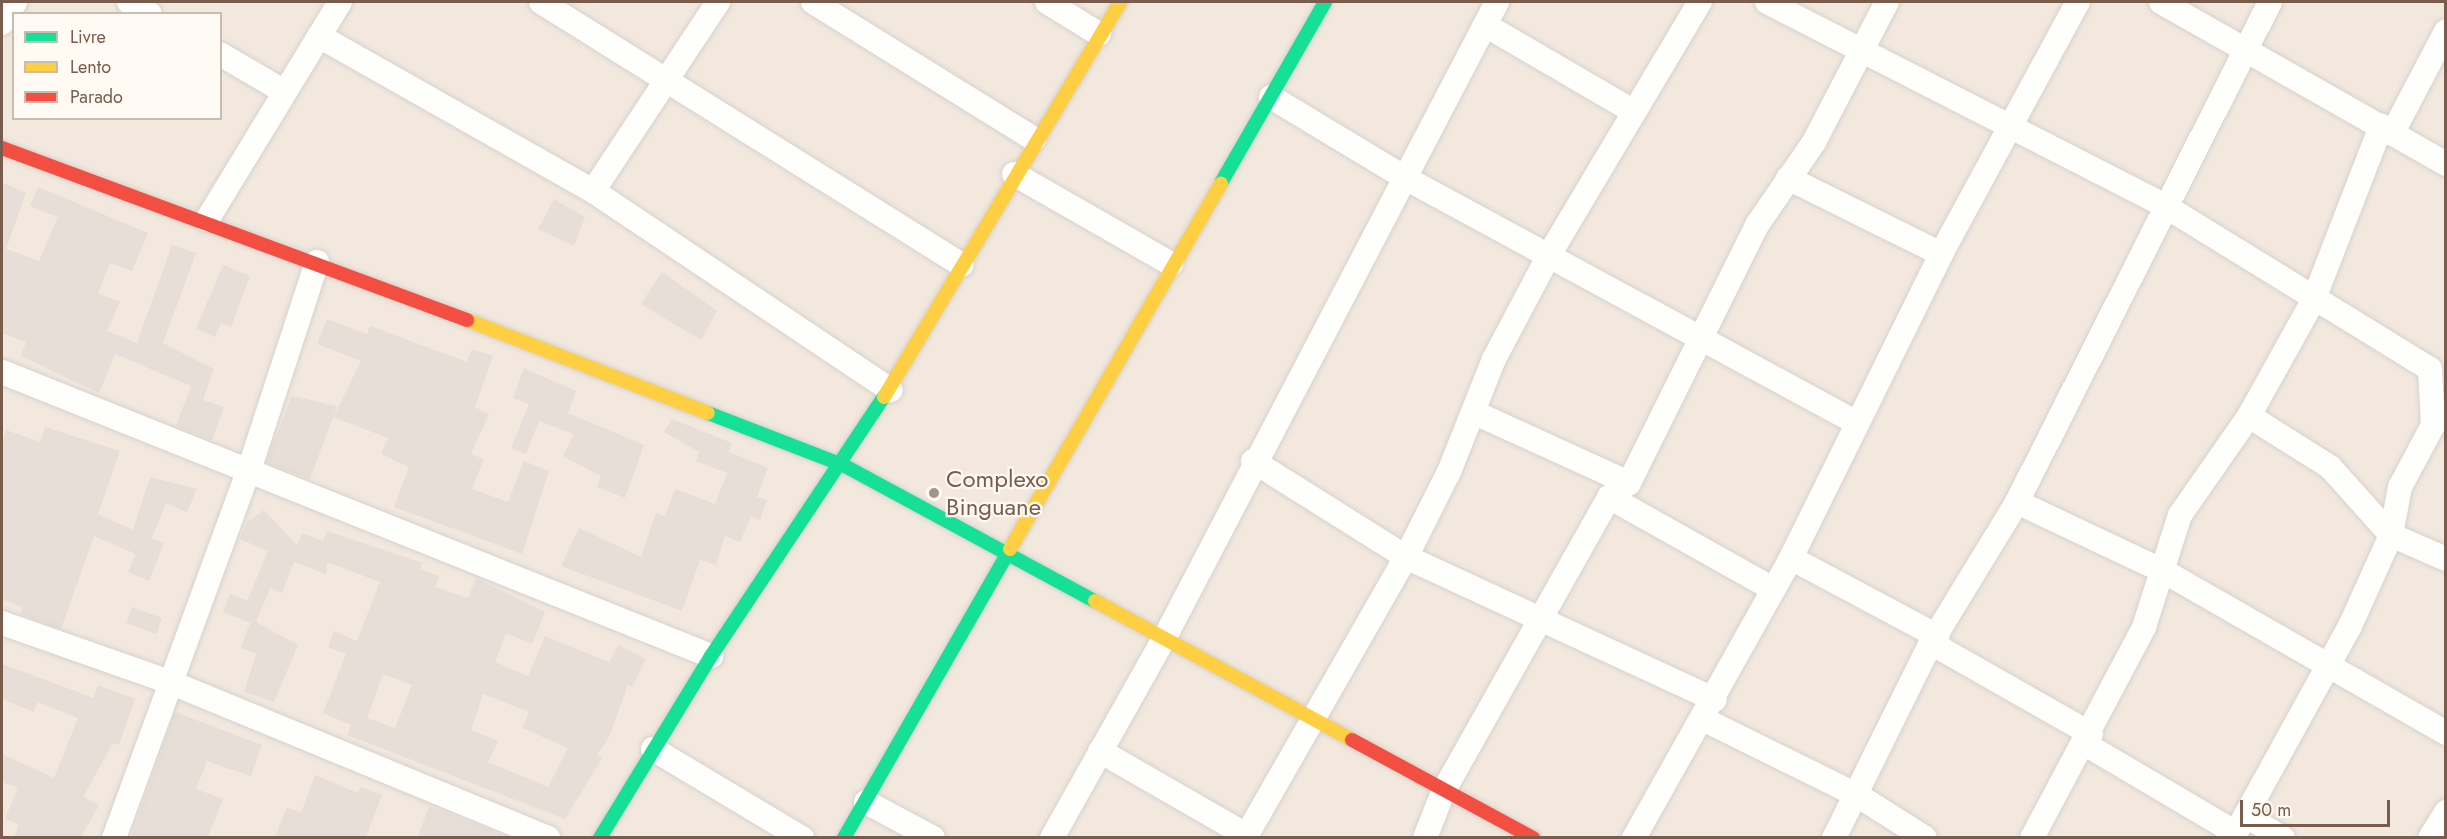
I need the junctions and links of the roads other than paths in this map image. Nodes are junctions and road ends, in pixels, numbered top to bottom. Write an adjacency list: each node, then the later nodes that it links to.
1 (15, 2): 18 (street)
2 (129, 2): 17 (street)
3 (340, 2): 22 (street)
4 (541, 2): 26 (street)
5 (718, 2): 26 (street)
6 (813, 2): 32 (street)
7 (1047, 2): 21 (street)
8 (1120, 2): 21 (street)
9 (1325, 2): 28 (street)
10 (1497, 2): 19 (street)
11 (1700, 2): 29 (street)
12 (1767, 2): 24 (street)
13 (1887, 2): 24 (street)
14 (2078, 2): 30 (street)
15 (2161, 2): 23 (street)
16 (2270, 2): 23 (street)
17 (146, 12)
18 (2, 23)
19 (1485, 25): 29 (street); 37 (street)
20 (2445, 31): 31 (street)
21 (1099, 34): 32 (street)
22 (319, 36): 27 (street); 38 (street)
23 (2244, 47): 31 (street); 39 (street)
24 (1864, 51): 30 (street); 36 (street)
25 (222, 55): 27 (street)
26 (671, 79): 38 (street); 45 (street)
27 (285, 92): 40 (street)
28 (1271, 97): 37 (street); 44 (street)
29 (1633, 111): 42 (street)
30 (2013, 128): 39 (street); 41 (street)
31 (2386, 130): 34 (street); 46 (street)
32 (1034, 139): 35 (street)
33 (2, 148): 40 (street)
34 (2445, 164)
35 (1014, 174): 44 (street); 45 (street)
36 (1788, 178): 41 (street); 47 (street)
37 (1407, 179): 42 (street); 55 (street)
38 (593, 191): 49 (street)
39 (2165, 206): 46 (street); 60 (street)
40 (207, 220): 43 (street)
41 (1941, 254): 53 (street)
42 (1549, 255): 47 (street); 51 (street)
43 (317, 262): 56 (street); 57 (street)
44 (1172, 264): 62 (street)
45 (963, 265): 49 (street)
46 (2314, 298): 52 (street); 54 (street)
47 (1701, 336): 53 (street); 58 (street)
48 (2, 372): 57 (street)
49 (890, 390): 56 (street)
50 (2445, 401): 54 (street)
51 (1473, 412): 58 (street); 63 (street)
52 (2249, 416): 61 (street); 66 (street)
53 (1857, 423): 64 (street)
54 (2433, 425): 61 (street)
55 (1253, 461): 63 (street); 70 (street)
56 (843, 465): 62 (street); 72 (street)
57 (249, 470): 72 (street); 74 (street)
58 (1629, 483): 59 (street)
59 (1609, 497): 67 (street); 69 (street)
60 (2018, 502): 66 (street); 71 (street)
61 (2391, 535): 65 (street); 73 (street)
62 (1009, 553): 70 (street); 83 (street)
63 (1406, 556): 69 (street); 76 (street)
64 (1791, 558): 67 (street); 71 (street)
65 (2445, 559)
66 (2165, 573): 73 (street); 78 (street)
67 (1773, 589): 75 (street)
68 (2, 623): 74 (street)
69 (1542, 623): 75 (street); 81 (street)
70 (1165, 637): 76 (street); 80 (street)
71 (1934, 640): 78 (street); 82 (street)
72 (711, 656): 79 (street)
73 (2325, 669): 77 (street); 85 (street)
74 (172, 683): 87 (street); 88 (street)
75 (1710, 710): 82 (street); 96 (street)
76 (1313, 719): 81 (street); 86 (street)
77 (2445, 733)
78 (2088, 739): 85 (street); 99 (street)
79 (653, 749): 89 (street); 90 (street)
80 (1100, 751): 86 (street); 93 (street)
81 (1443, 792): 94 (street); 95 (street)
82 (1857, 795): 97 (street); 98 (street)
83 (866, 802): 91 (street); 92 (street)
84 (2445, 812): 101 (street)
85 (2238, 829): 100 (street)
86 (1246, 836)
87 (114, 837)
88 (548, 837)
89 (600, 837)
90 (802, 837)
91 (844, 837)
92 (933, 837)
93 (1052, 837)
94 (1425, 837)
95 (1533, 837)
96 (1634, 837)
97 (1834, 837)
98 (1924, 837)
99 (2032, 837)
100 (2283, 837)
101 (2430, 837)

